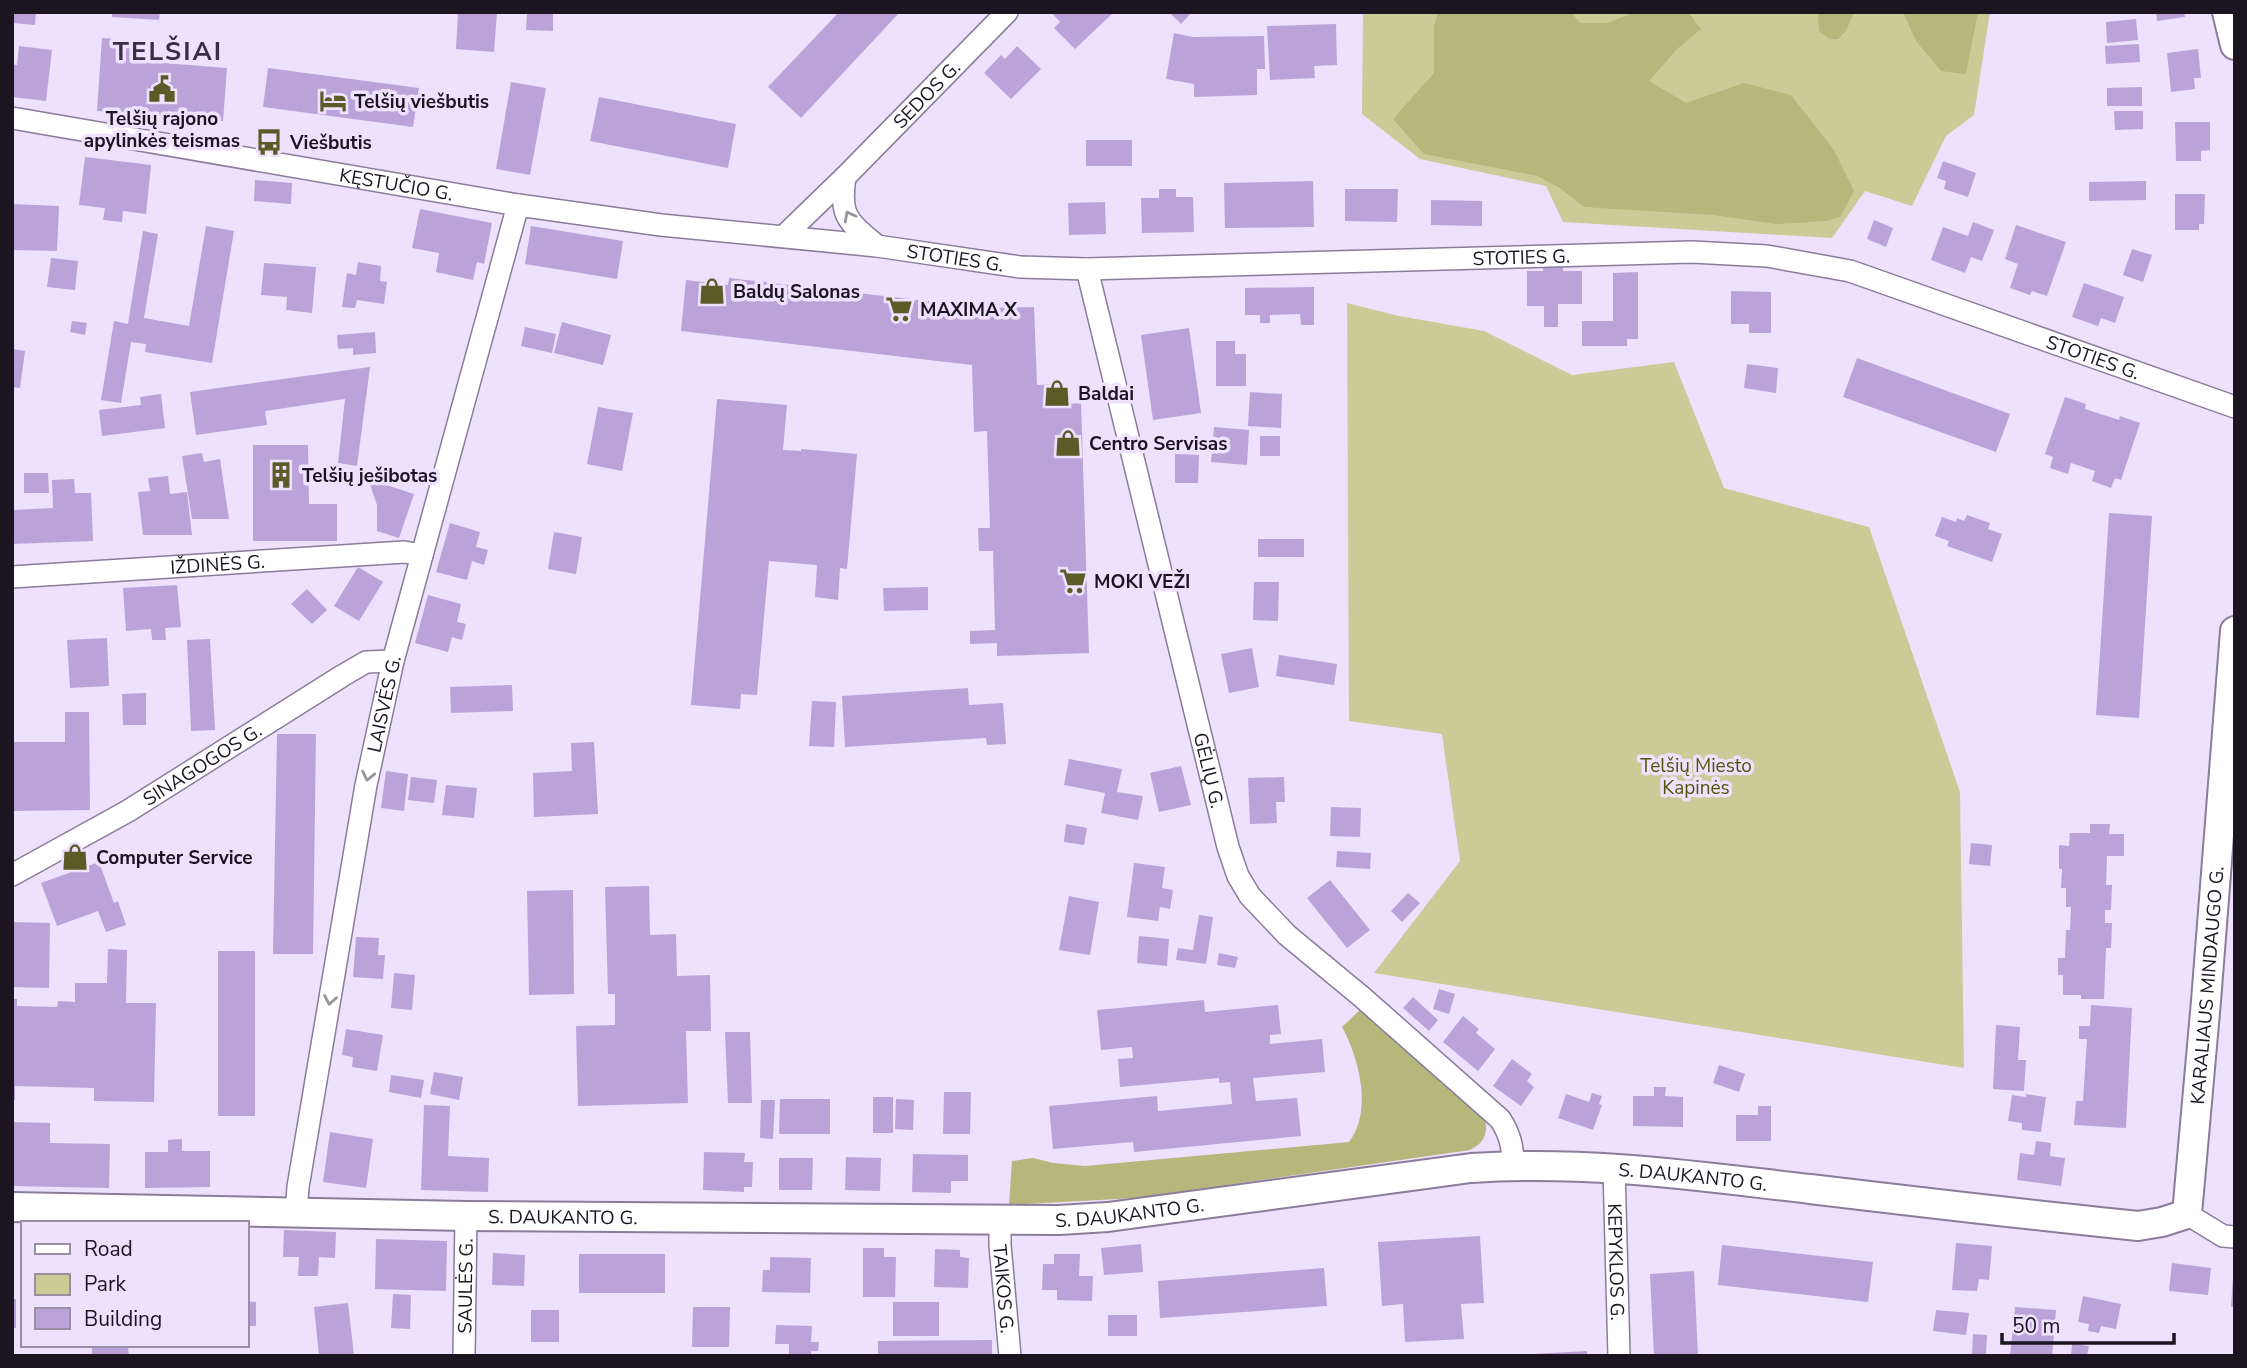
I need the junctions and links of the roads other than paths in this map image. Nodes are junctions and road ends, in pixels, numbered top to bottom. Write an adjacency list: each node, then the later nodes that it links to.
1 (1007, 12): 5 (street, SEDOS G.)
2 (2227, 12): 3 (main road)
3 (2235, 45)
4 (12, 118): 6 (street, KĘSTUČIO G.)
5 (845, 177): 7 (street, SEDOS G.); 8 (street, one-way to 5)
6 (518, 205): 7 (street, KĘSTUČIO G.); 11 (street, LAISVĖS G.)
7 (784, 236): 8 (street, STOTIES G.)
8 (877, 246): 9 (street, STOTIES G.)
9 (1087, 269): 10 (street, STOTIES G.); 16 (street, GĖLIŲ G.)
10 (2235, 407)
11 (422, 555): 12 (street, IŽDINĖS G.); 14 (street, LAISVĖS G.)
12 (12, 577)
13 (2235, 631): 20 (main road, KARALIAUS MINDAUGO G.)
14 (393, 661): 15 (street, SINAGOGOS G.); 19 (street, LAISVĖS G., one-way to 19)
15 (12, 875)
16 (1513, 1165): 17 (main road, S. DAUKANTO G.); 22 (main road, S. DAUKANTO G.)
17 (1614, 1168): 20 (main road, S. DAUKANTO G.); 26 (street, KEPYKLOS G.)
18 (12, 1208): 19 (main road, S. DAUKANTO G.)
19 (296, 1212): 21 (main road, S. DAUKANTO G.)
20 (2187, 1214): 23 (street)
21 (466, 1216): 22 (main road, S. DAUKANTO G.); 24 (street, SAULĖS G.)
22 (1000, 1221): 25 (street, TAIKOS G.)
23 (2235, 1237)
24 (464, 1356)
25 (1010, 1356)
26 (1619, 1356)

